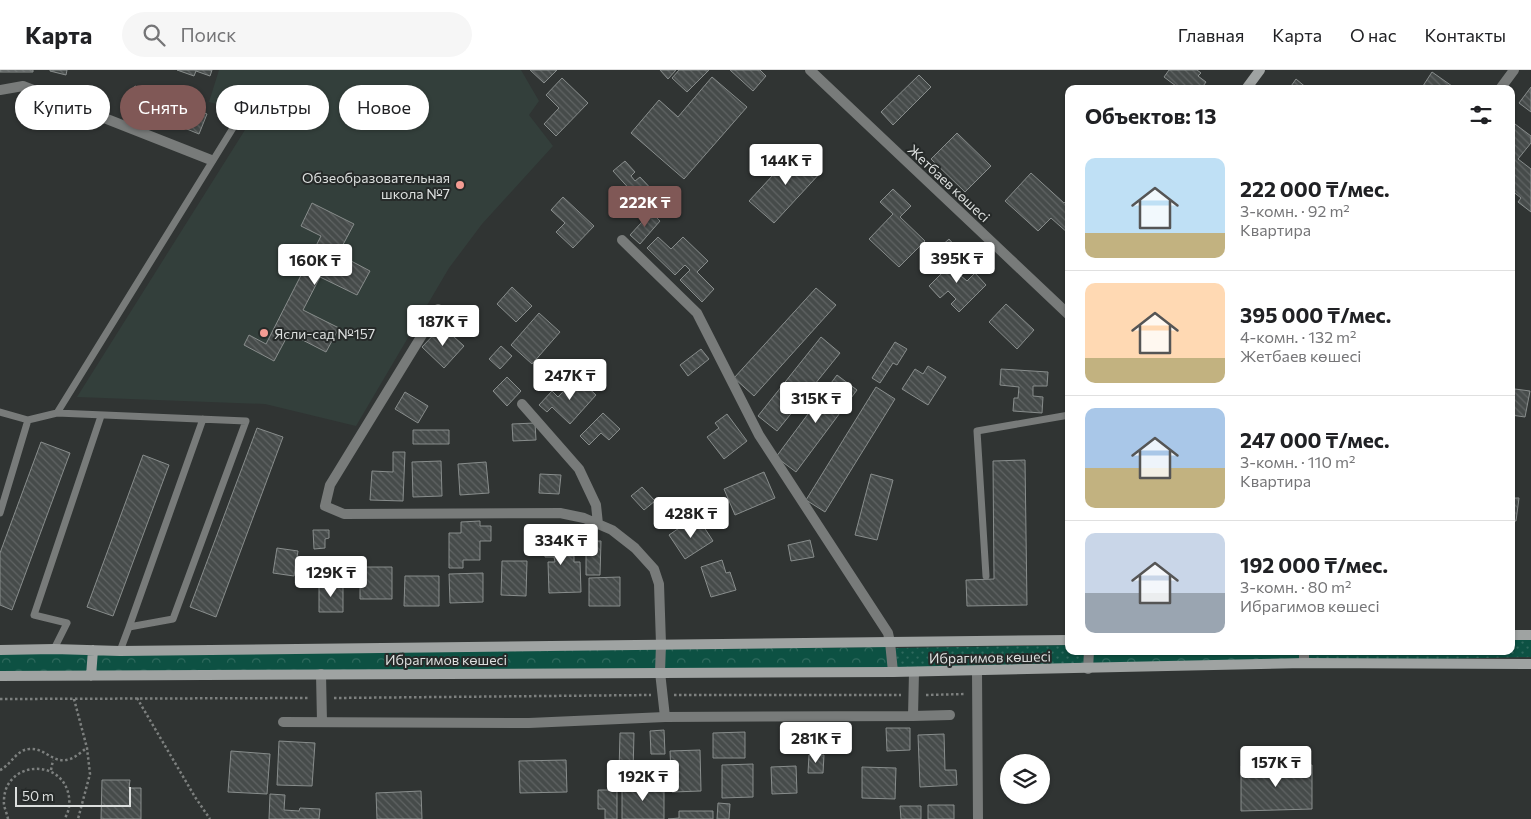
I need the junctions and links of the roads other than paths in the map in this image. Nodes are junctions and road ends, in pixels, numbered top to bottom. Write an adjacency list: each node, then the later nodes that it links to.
1 (810, 70): 4 (street, Жетбаев көшесі)
2 (1260, 70): 5 (street)
3 (1514, 70): 6 (street)
4 (822, 74): 12 (street, Жетбаев көшесі)
5 (1249, 85)
6 (1503, 85)
7 (0, 90): 9 (street)
8 (231, 130): 9 (lane)
9 (211, 160): 15 (lane)
10 (622, 240): 27 (street)
11 (438, 309): 21 (street)
12 (1065, 311)
13 (522, 404): 21 (street)
14 (0, 412): 19 (lane)
15 (57, 413): 16 (lane); 19 (lane)
16 (101, 416): 18 (lane); 29 (lane)
17 (1065, 416): 22 (lane)
18 (203, 419): 23 (lane); 23 (lane)
19 (28, 420): 20 (lane)
20 (0, 512)
21 (598, 524): 28 (street)
22 (986, 576)
23 (130, 627): 32 (lane)
24 (1515, 635): 25 (street)
25 (1531, 635)
26 (1065, 640): 27 (street, Ибрагимов көшесі)
27 (890, 642): 28 (street, Ибрагимов көшесі); 40 (street)
28 (661, 644): 32 (street, Ибрагимов көшесі); 39 (street)
29 (54, 649): 30 (street, Ибрагимов көшесі); 31 (street, Ибрагимов көшесі)
30 (0, 650)
31 (93, 650): 32 (street, Ибрагимов көшесі); 44 (street)
32 (120, 651)
33 (1089, 655): 37 (street)
34 (1304, 655): 35 (street)
35 (1304, 663): 36 (street, Ибрагимов көшесі); 37 (street, Ибрагимов көшесі)
36 (1531, 664)
37 (1088, 669): 38 (street, Ибрагимов көшесі)
38 (977, 671): 41 (street, Ибрагимов көшесі); 50 (street)
39 (660, 672): 40 (street, Ибрагимов көшесі); 42 (street, Ибрагимов көшесі); 47 (street)
40 (893, 672): 41 (street, Ибрагимов көшесі)
41 (914, 672): 46 (street)
42 (321, 674): 44 (street, Ибрагимов көшесі); 49 (street)
43 (0, 676): 44 (street, Ибрагимов көшесі)
44 (91, 676)
45 (950, 715): 46 (street)
46 (912, 716): 47 (street)
47 (665, 717): 49 (street)
48 (283, 722): 49 (street)
49 (322, 722)
50 (978, 819)

